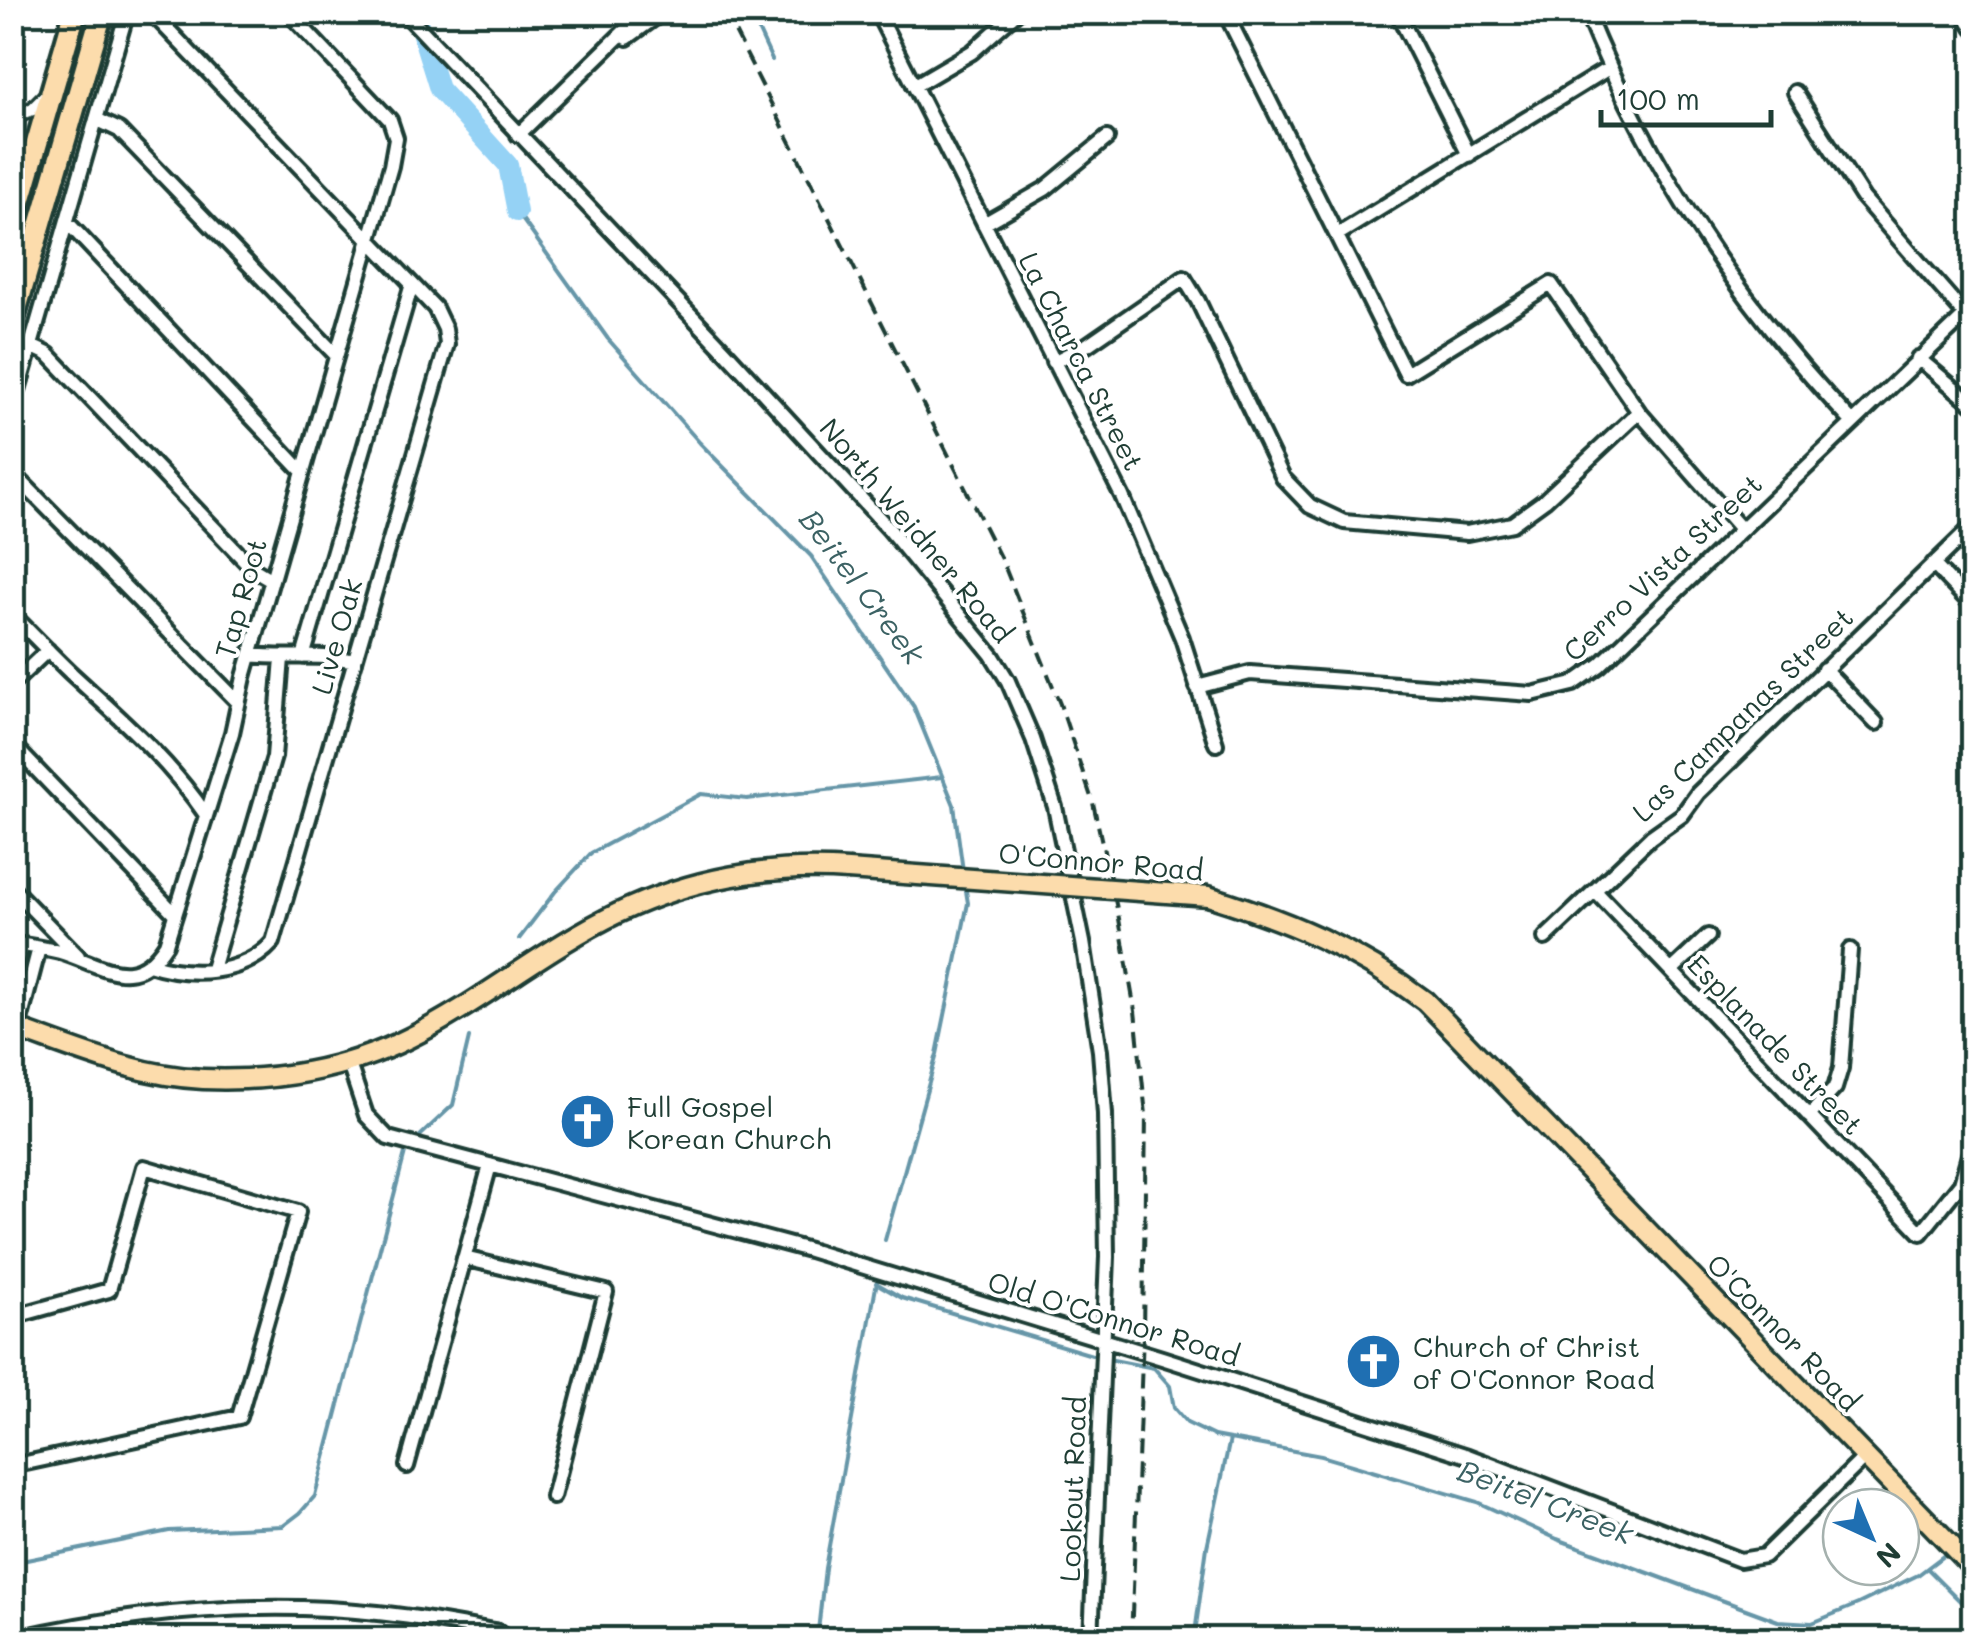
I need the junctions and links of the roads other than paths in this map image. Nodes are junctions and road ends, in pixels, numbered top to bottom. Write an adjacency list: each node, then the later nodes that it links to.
1 (75, 12): 19 (highway)
2 (102, 12): 35 (highway)
3 (127, 12): 22 (street)
4 (152, 12): 32 (street)
5 (288, 12): 32 (street, Tap Root)
6 (644, 12): 16 (street)
7 (663, 12): 16 (street)
8 (877, 12): 18 (street, La Charca Street)
9 (1017, 12): 18 (street)
10 (1225, 12): 31 (street)
11 (1397, 12): 26 (street)
12 (1586, 12): 17 (street)
13 (1964, 12): 15 (street)
14 (406, 14): 23 (street, North Weidner Road)
15 (1974, 29)
16 (612, 47): 23 (street)
17 (1609, 68): 26 (street); 43 (street)
18 (914, 86): 29 (street, La Charca Street)
19 (53, 90): 21 (street); 27 (highway)
20 (1795, 92): 34 (street)
21 (12, 117)
22 (96, 119): 28 (street); 37 (street)
23 (518, 134): 85 (street, North Weidner Road)
24 (1107, 138): 29 (street)
25 (12, 146): 27 (street)
26 (1469, 154): 31 (street)
27 (29, 173): 30 (highway)
28 (66, 222): 36 (street); 44 (street)
29 (984, 224): 39 (street, La Charca Street)
30 (12, 229)
31 (1337, 235): 42 (street)
32 (370, 240): 33 (street); 37 (street, Tap Root)
33 (412, 284): 54 (street); 56 (street, Live Oak)
34 (1969, 311): 38 (street, Cerro Vista Street)
35 (12, 323)
36 (31, 346): 41 (street); 49 (street)
37 (336, 356): 44 (street, Tap Root)
38 (1918, 358): 40 (street); 43 (street, Cerro Vista Street)
39 (1053, 362): 42 (street); 59 (street, La Charca Street)
40 (1974, 405)
41 (12, 411)
42 (1638, 412): 47 (street)
43 (1852, 422): 47 (street, Cerro Vista Street)
44 (302, 471): 49 (street, Tap Root)
45 (12, 472): 60 (street)
46 (1974, 525): 48 (street, Las Campanas Street)
47 (1741, 529): 59 (street, Cerro Vista Street)
48 (1933, 564): 50 (street); 57 (street, Las Campanas Street)
49 (270, 580): 53 (street, Tap Root)
50 (1974, 606)
51 (12, 614): 52 (street)
52 (48, 650): 58 (street); 64 (street)
53 (250, 655): 55 (street); 60 (street, Tap Root)
54 (303, 657): 55 (street); 56 (street)
55 (282, 658): 75 (street)
56 (355, 661): 75 (street, Live Oak)
57 (1824, 669): 61 (street); 66 (street, Las Campanas Street)
58 (12, 684)
59 (1197, 686): 63 (street, La Charca Street)
60 (238, 702): 64 (street, Tap Root)
61 (1876, 723)
62 (12, 744): 67 (street)
63 (1216, 744)
64 (206, 815): 67 (street, Tap Root)
65 (12, 888): 73 (street)
66 (1595, 891): 69 (street, Las Campanas Street); 76 (street, Esplanade Street)
67 (174, 914): 74 (street, Tap Root)
68 (1708, 936): 76 (street)
69 (1545, 938)
70 (17, 944): 71 (street); 77 (street)
71 (39, 948): 73 (street); 78 (street)
72 (1850, 950): 80 (street)
73 (83, 961): 74 (street)
74 (150, 964): 75 (street)
75 (212, 970)
76 (1672, 970): 80 (street, Esplanade Street)
77 (12, 978)
78 (15, 1028): 79 (main road, O'Connor Road)
79 (348, 1062): 82 (street, Old O'Connor Road); 86 (main road, O'Connor Road, bridge)
80 (1810, 1116): 81 (street, Esplanade Street)
81 (1974, 1138)
82 (490, 1166): 83 (street); 85 (street, Old O'Connor Road)
83 (464, 1258): 88 (street); 89 (street)
84 (12, 1317): 87 (street)
85 (1103, 1341): 86 (street, Old O'Connor Road); 93 (street, Lookout Road)
86 (1865, 1457): 90 (main road, O'Connor Road)
87 (12, 1466)
88 (407, 1466)
89 (552, 1497)
90 (1974, 1569)
91 (498, 1636): 92 (street)
92 (12, 1639)
93 (1091, 1640)

